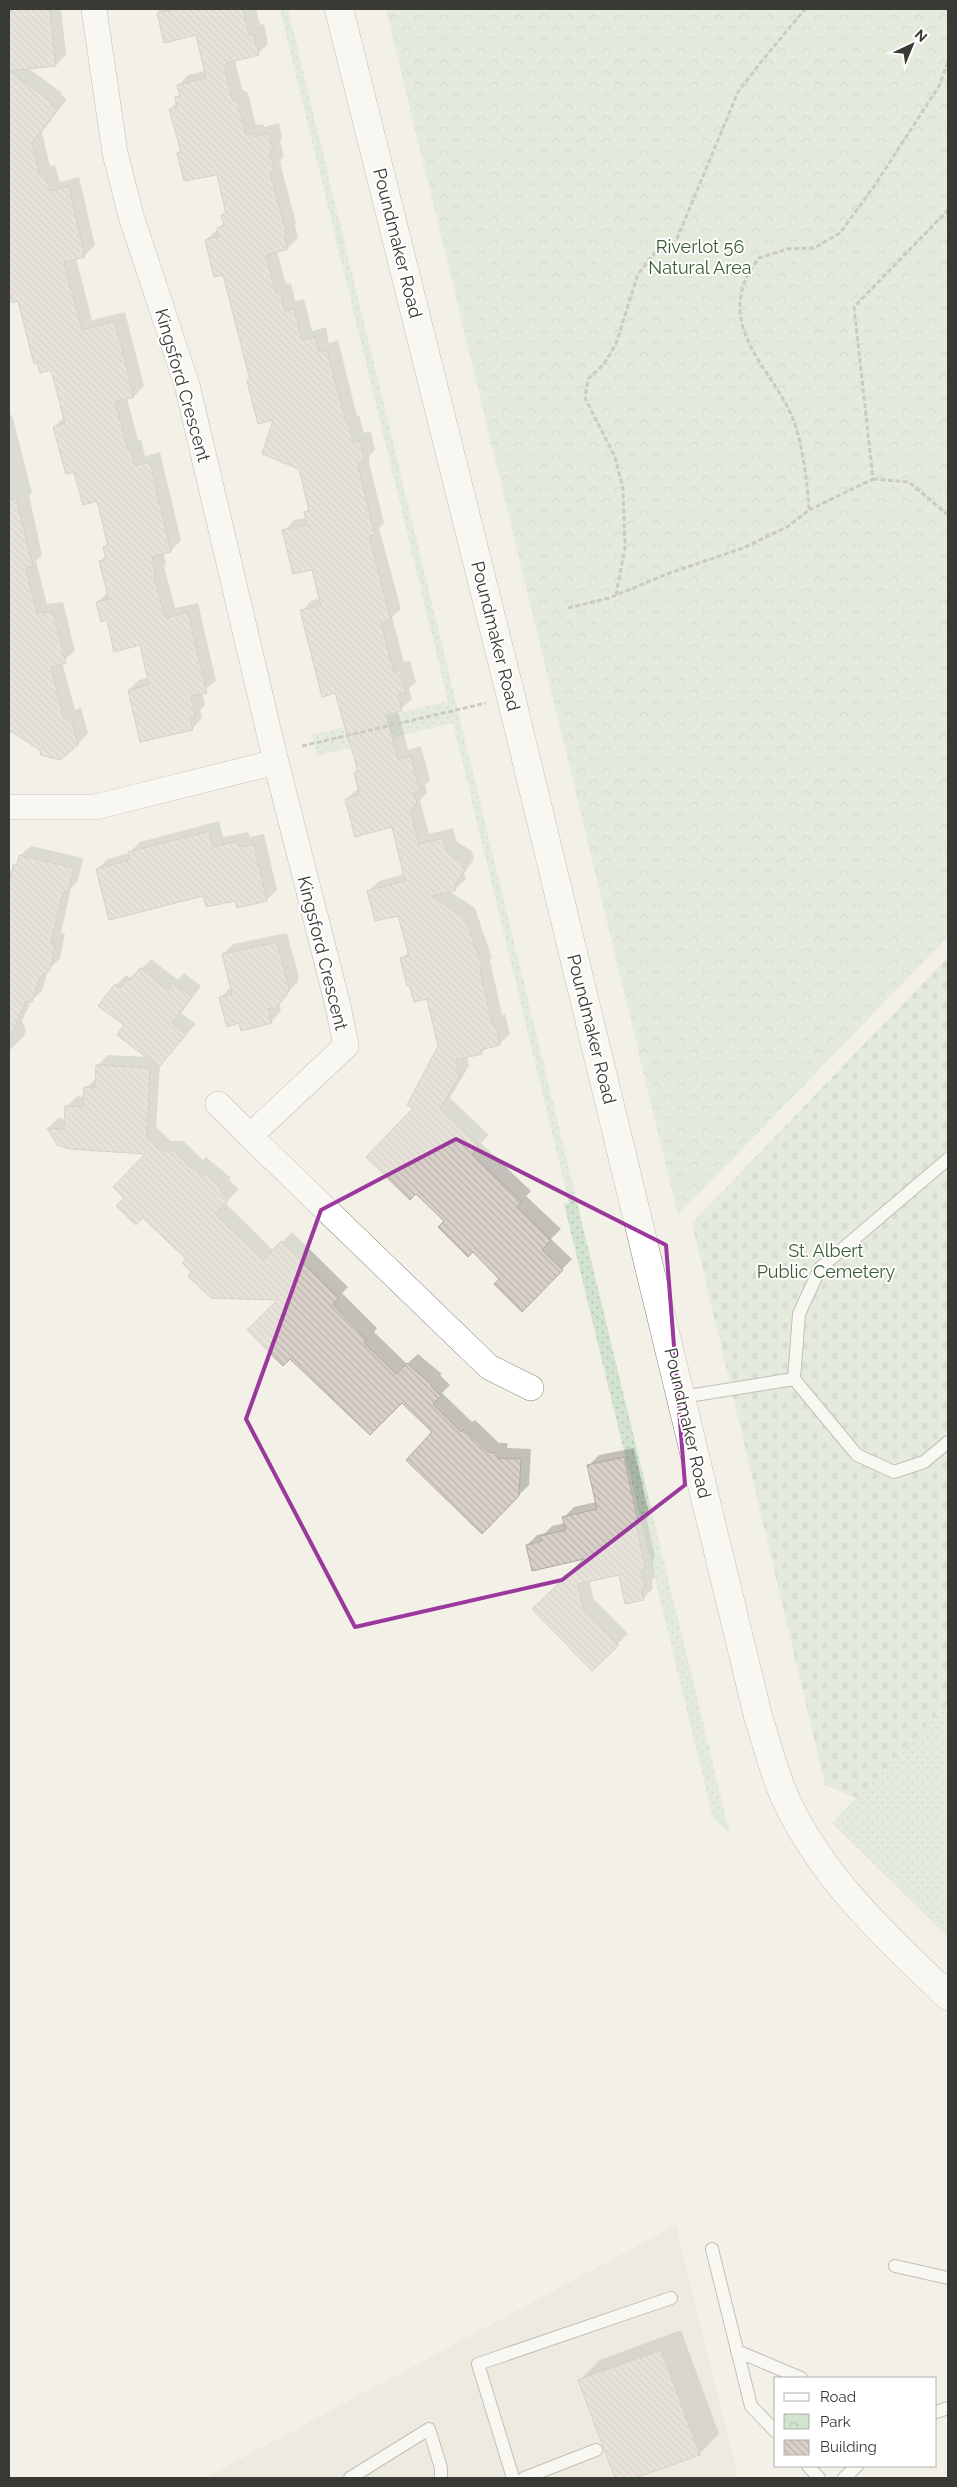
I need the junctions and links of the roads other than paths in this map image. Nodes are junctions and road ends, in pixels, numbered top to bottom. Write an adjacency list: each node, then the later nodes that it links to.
1 (94, 9): 3 (street, Kingsford Crescent)
2 (339, 9): 10 (street, Poundmaker Road)
3 (276, 762): 4 (street); 6 (street, Kingsford Crescent)
4 (9, 807)
5 (218, 1104): 6 (street)
6 (250, 1136): 9 (street)
7 (948, 1159): 8 (lane)
8 (794, 1379): 10 (lane); 11 (lane)
9 (531, 1388)
10 (682, 1396): 12 (street, Poundmaker Road)
11 (948, 1442)
12 (948, 1996)
13 (712, 2249): 17 (lane)
14 (895, 2266): 15 (lane)
15 (948, 2278)
16 (671, 2298): 27 (lane)
17 (737, 2350): 18 (lane); 19 (lane)
18 (799, 2377)
19 (774, 2430)
20 (596, 2450): 28 (lane)
21 (368, 2467): 24 (lane); 25 (lane); 26 (lane)
22 (809, 2467): 29 (lane)
23 (856, 2467): 30 (lane)
24 (350, 2478)
25 (375, 2478)
26 (441, 2478)
27 (513, 2478)
28 (524, 2478)
29 (819, 2478)
30 (844, 2478)

